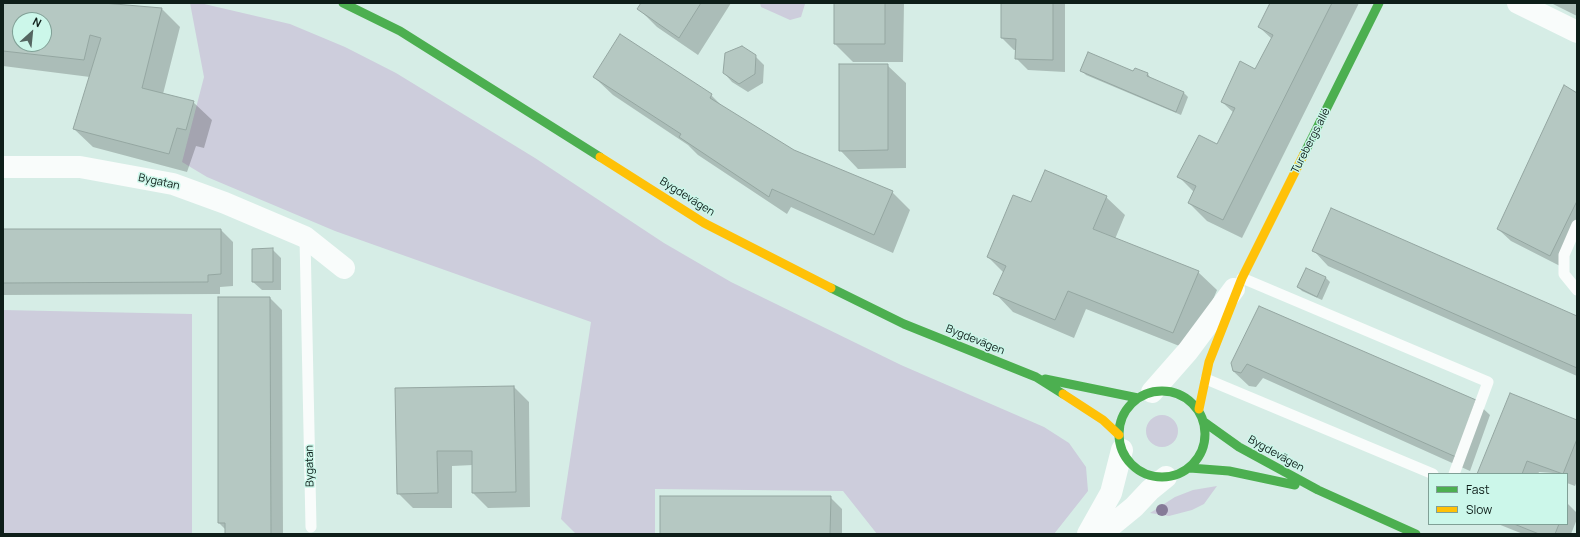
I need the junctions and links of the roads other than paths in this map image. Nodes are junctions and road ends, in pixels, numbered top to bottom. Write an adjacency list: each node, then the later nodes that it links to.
1 (343, 3): 11 (street, Bygdevägen)
2 (1380, 3): 9 (street, Turebergs allé)
3 (1518, 3): 4 (street)
4 (1577, 32)
5 (3, 167): 7 (street, Bygatan)
6 (1577, 225): 10 (lane)
7 (305, 237): 8 (street, Bygatan); 22 (lane, Bygatan)
8 (344, 268)
9 (1242, 278): 12 (street, Turebergs allé); 13 (street, Turebergs allé); 19 (lane)
10 (1577, 290)
11 (1036, 377): 13 (street, Bygdevägen); 16 (street, Bygdevägen)
12 (1206, 379): 14 (street, Turebergs allé); 18 (lane)
13 (1145, 395): 14 (street); 16 (street)
14 (1198, 409): 15 (street)
15 (1204, 422): 17 (street); 21 (street, Bygdevägen)
16 (1120, 442): 20 (street); 23 (street)
17 (1190, 468): 20 (street); 21 (street, Bygdevägen)
18 (1431, 473)
19 (1454, 473)
20 (1166, 477): 24 (street)
21 (1318, 490): 25 (street, Bygdevägen)
22 (311, 527)
23 (1088, 534)
24 (1101, 534)
25 (1416, 534)

